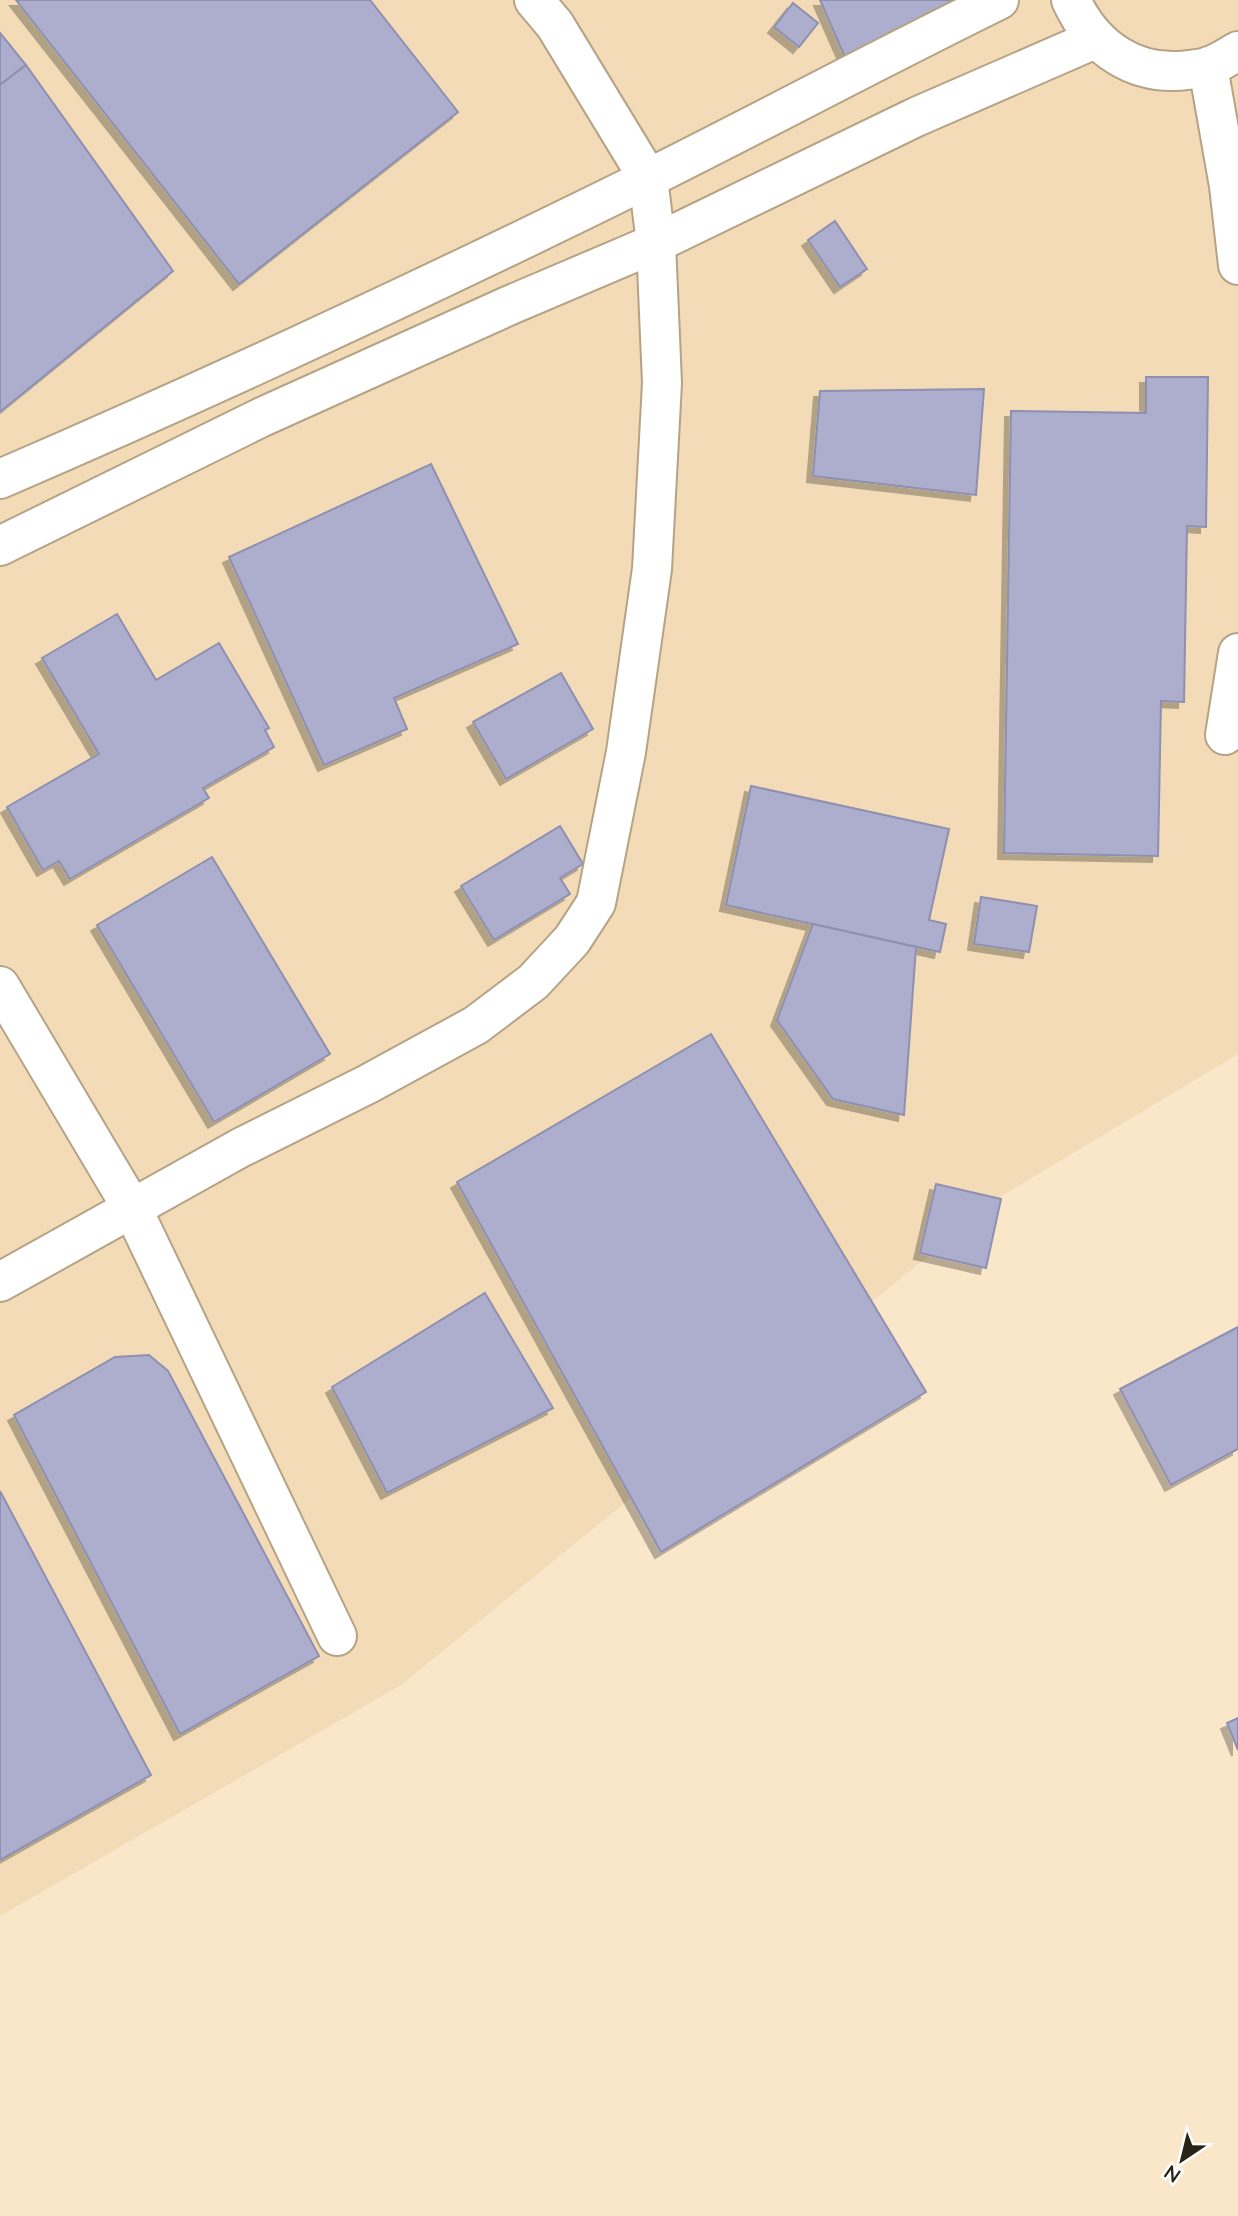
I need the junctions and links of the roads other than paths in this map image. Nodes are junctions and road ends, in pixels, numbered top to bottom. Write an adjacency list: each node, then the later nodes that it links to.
1 (534, 0): 6 (lane)
2 (999, 0): 6 (lane)
3 (1071, 0): 4 (lane)
4 (1095, 39): 5 (lane); 7 (lane)
5 (1223, 59): 8 (lane)
6 (648, 178): 7 (lane); 9 (lane)
7 (656, 243): 10 (lane); 14 (lane)
8 (1238, 265)
9 (0, 479)
10 (0, 546)
11 (1238, 653): 12 (lane)
12 (1225, 735)
13 (0, 986): 14 (lane)
14 (132, 1208): 15 (lane); 16 (lane)
15 (0, 1282)
16 (337, 1636)

